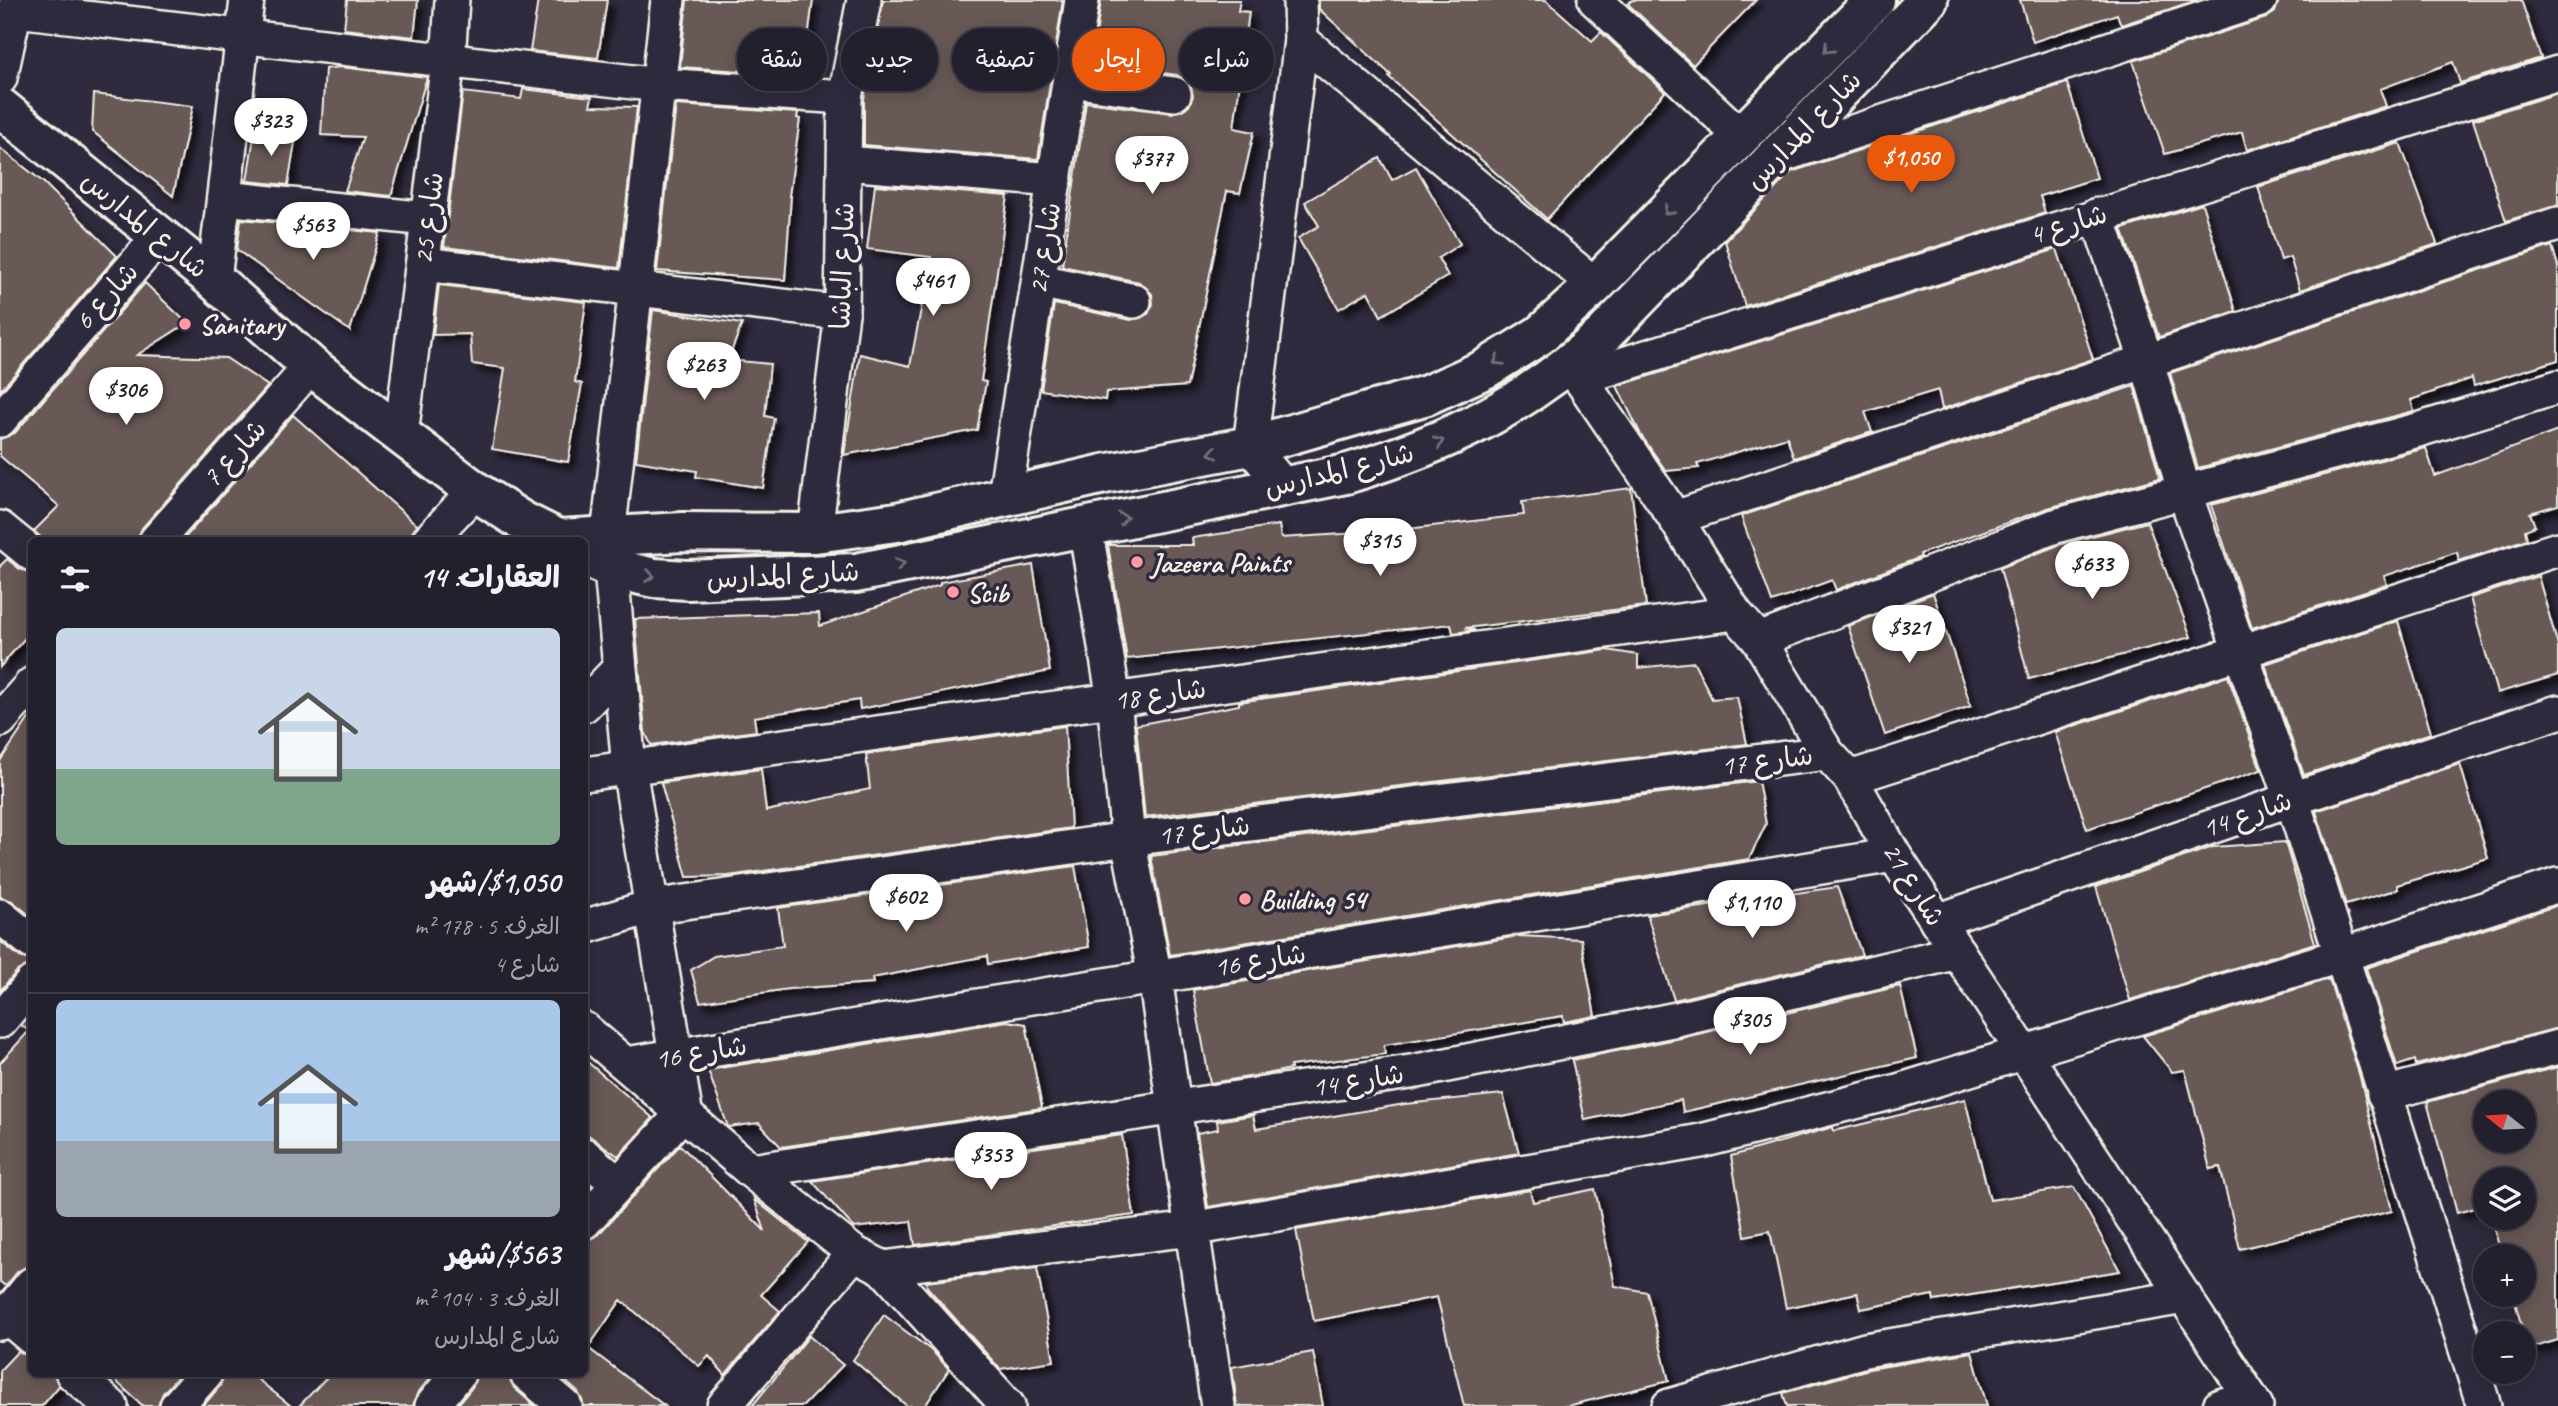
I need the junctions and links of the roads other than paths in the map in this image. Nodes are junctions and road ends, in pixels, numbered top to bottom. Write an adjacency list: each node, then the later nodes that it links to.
1 (247, 0): 12 (street)
2 (452, 0): 14 (street, شارع 25)
3 (668, 0): 18 (street)
4 (863, 0): 20 (street, شارع الباشا)
5 (1082, 0): 17 (street, شارع 27)
6 (1300, 0): 13 (street)
7 (1595, 0): 22 (street)
8 (1875, 0): 22 (street, شارع المدارس, one-way to 22)
9 (1928, 0): 23 (street, شارع المدارس)
10 (2260, 0): 23 (street)
11 (17, 5): 12 (street); 16 (street)
12 (243, 34): 14 (street); 26 (street)
13 (1301, 40): 34 (street); 44 (street)
14 (448, 61): 18 (street); 28 (street, شارع 25)
15 (2558, 73): 27 (street, شارع 4)
16 (0, 78)
17 (1070, 80): 19 (street); 25 (street, شارع 27)
18 (659, 85): 20 (street); 35 (street)
19 (1174, 94)
20 (845, 97): 24 (street, شارع الباشا)
21 (0, 107): 30 (street, شارع المدارس)
22 (1741, 136): 34 (street, شارع المدارس, one-way to 34)
23 (1776, 157): 40 (street, شارع المدارس)
24 (845, 163): 25 (street); 37 (street, شارع الباشا)
25 (1055, 180): 33 (street, شارع 27)
26 (224, 198): 28 (street); 32 (street)
27 (2097, 215): 38 (street); 40 (street, شارع 4)
28 (428, 219): 31 (street, شارع 25)
29 (2558, 224): 38 (street)
30 (159, 237): 32 (street, شارع المدارس); 42 (street, شارع 6)
31 (422, 264): 35 (street); 43 (street, شارع 25)
32 (214, 279): 39 (street, شارع المدارس)
33 (1039, 281): 36 (street); 48 (street, شارع 27)
34 (1595, 285): 44 (street, شارع المدارس, one-way to 44)
35 (637, 289): 37 (street); 56 (street)
36 (1134, 301)
37 (842, 313): 52 (street, شارع الباشا)
38 (2147, 362): 47 (street); 49 (street)
39 (312, 366): 43 (street, شارع المدارس); 53 (street, شارع 7)
40 (1575, 371): 45 (street, شارع المدارس, one-way to 40); 49 (street, شارع 21)
41 (2558, 387): 47 (street)
42 (0, 420)
43 (401, 435): 46 (street, شارع المدارس)
44 (1250, 446): 45 (street); 48 (street, شارع المدارس, one-way to 48)
45 (1283, 485): 50 (street, شارع المدارس, one-way to 45)
46 (475, 491): 54 (street); 55 (street, شارع المدارس)
47 (2185, 494): 63 (street); 64 (street)
48 (1005, 496): 52 (street, شارع المدارس)
49 (1675, 518): 62 (street, شارع 21)
50 (1085, 526): 58 (street, شارع المدارس, one-way to 50); 67 (street)
51 (0, 528): 60 (street)
52 (816, 533): 57 (street, شارع المدارس)
53 (160, 537)
54 (432, 537)
55 (558, 537)
56 (587, 537)
57 (588, 548)
58 (588, 549)
59 (2558, 549): 64 (street)
60 (28, 551)
61 (588, 559): 65 (street)
62 (1735, 613): 63 (street, شارع 21); 67 (street, شارع 18)
63 (1759, 640): 71 (street, شارع 21)
64 (2239, 652): 74 (street); 75 (street)
65 (618, 670): 68 (street); 72 (street)
66 (28, 688): 70 (street)
67 (1114, 700): 72 (street, شارع 18); 76 (street)
68 (588, 701)
69 (2558, 712): 75 (street, شارع 14)
70 (0, 720)
71 (1827, 752): 74 (street, شارع 21); 76 (street, شارع 17)
72 (629, 768): 73 (street, شارع 18); 79 (street)
73 (588, 773)
74 (1850, 778): 77 (street, شارع 21)
75 (2292, 799): 81 (street, شارع 14); 85 (street)
76 (1128, 839): 79 (street, شارع 17); 86 (street)
77 (1895, 855): 81 (street, شارع 21); 86 (street, شارع 16)
78 (2558, 884): 85 (street)
79 (650, 908): 82 (street, شارع 17); 92 (street)
80 (0, 916): 83 (street)
81 (1937, 921): 84 (street, شارع 21)
82 (588, 926)
83 (28, 939)
84 (1958, 952): 91 (street, شارع 21); 95 (street, شارع 14)
85 (2339, 956): 91 (street); 94 (street)
86 (1155, 977): 92 (street, شارع 16); 95 (street)
87 (28, 988): 88 (street)
88 (0, 1021)
89 (588, 1032): 93 (street)
90 (2558, 1047): 94 (street)
91 (2023, 1051): 101 (street); 104 (street, شارع 21)
92 (675, 1057): 93 (street, شارع 16); 96 (street)
93 (626, 1064): 96 (street)
94 (2384, 1094): 120 (street)
95 (1173, 1105): 98 (street, شارع 14); 101 (street)
96 (685, 1111): 98 (street); 99 (street)
97 (588, 1158): 99 (street)
98 (751, 1171): 102 (street)
99 (617, 1183): 100 (street)
100 (588, 1217)
101 (1191, 1229): 102 (street); 118 (street)
102 (869, 1261): 116 (street); 117 (street)
103 (28, 1288): 105 (street)
104 (2185, 1297): 111 (street, شارع 21); 119 (street)
105 (2, 1317): 106 (street)
106 (28, 1335)
107 (77, 1377): 112 (street)
108 (202, 1377): 113 (street)
109 (456, 1377): 114 (street)
110 (531, 1377): 115 (street)
111 (2242, 1403)
112 (111, 1406)
113 (177, 1406)
114 (432, 1406)
115 (565, 1406)
116 (724, 1406)
117 (1008, 1406)
118 (1218, 1406)
119 (1669, 1406)
120 (2484, 1406)

